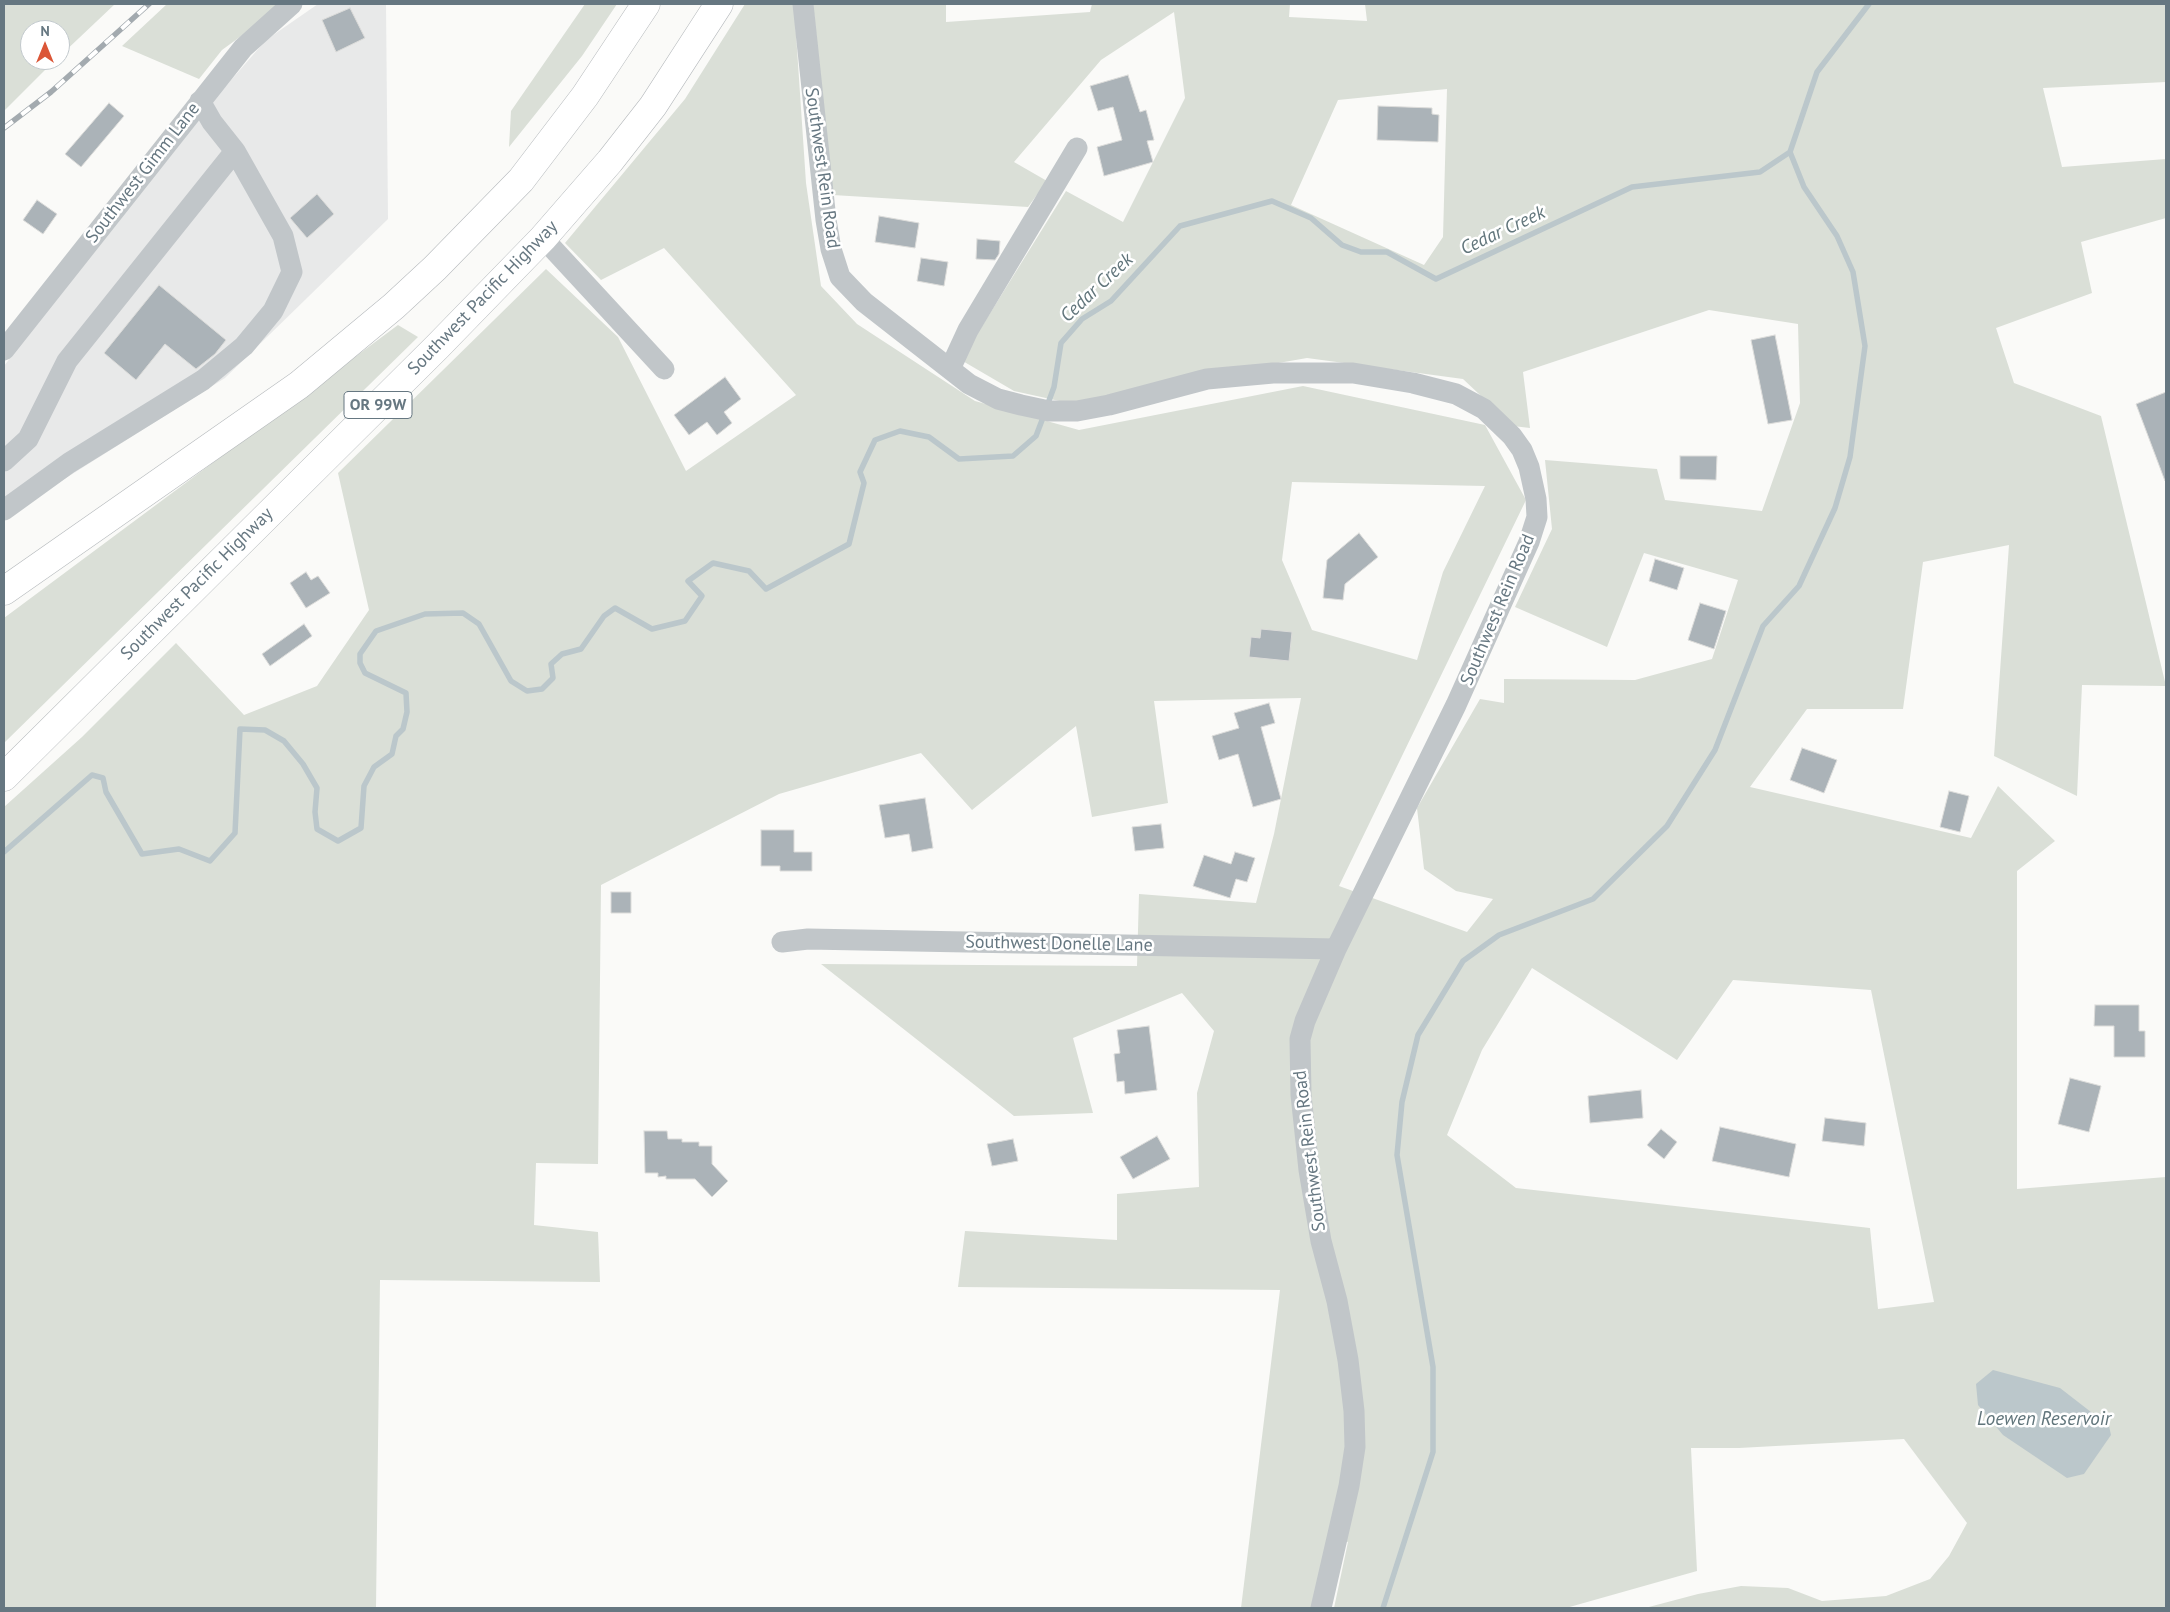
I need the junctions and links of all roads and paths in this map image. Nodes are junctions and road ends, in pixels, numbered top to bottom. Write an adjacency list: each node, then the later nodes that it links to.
1 (292, 4): 5 (street, Southwest Gimm Lane)
2 (646, 4): 14 (highway)
3 (719, 4): 8 (highway, Southwest Pacific Highway / OR 99W)
4 (803, 4): 11 (street, Southwest Rein Road)
5 (200, 101): 7 (street); 9 (street, Southwest Gimm Lane)
6 (1078, 148): 11 (street)
7 (235, 151): 12 (street); 13 (street)
8 (543, 238): 10 (street); 15 (highway, Southwest Pacific Highway / OR 99W)
9 (4, 350)
10 (664, 369)
11 (950, 369): 17 (street, Southwest Rein Road)
12 (4, 461)
13 (4, 510)
14 (4, 591)
15 (4, 777)
16 (782, 942): 17 (street, Southwest Donelle Lane)
17 (1336, 949): 18 (street, Southwest Rein Road)
18 (1321, 1608)

